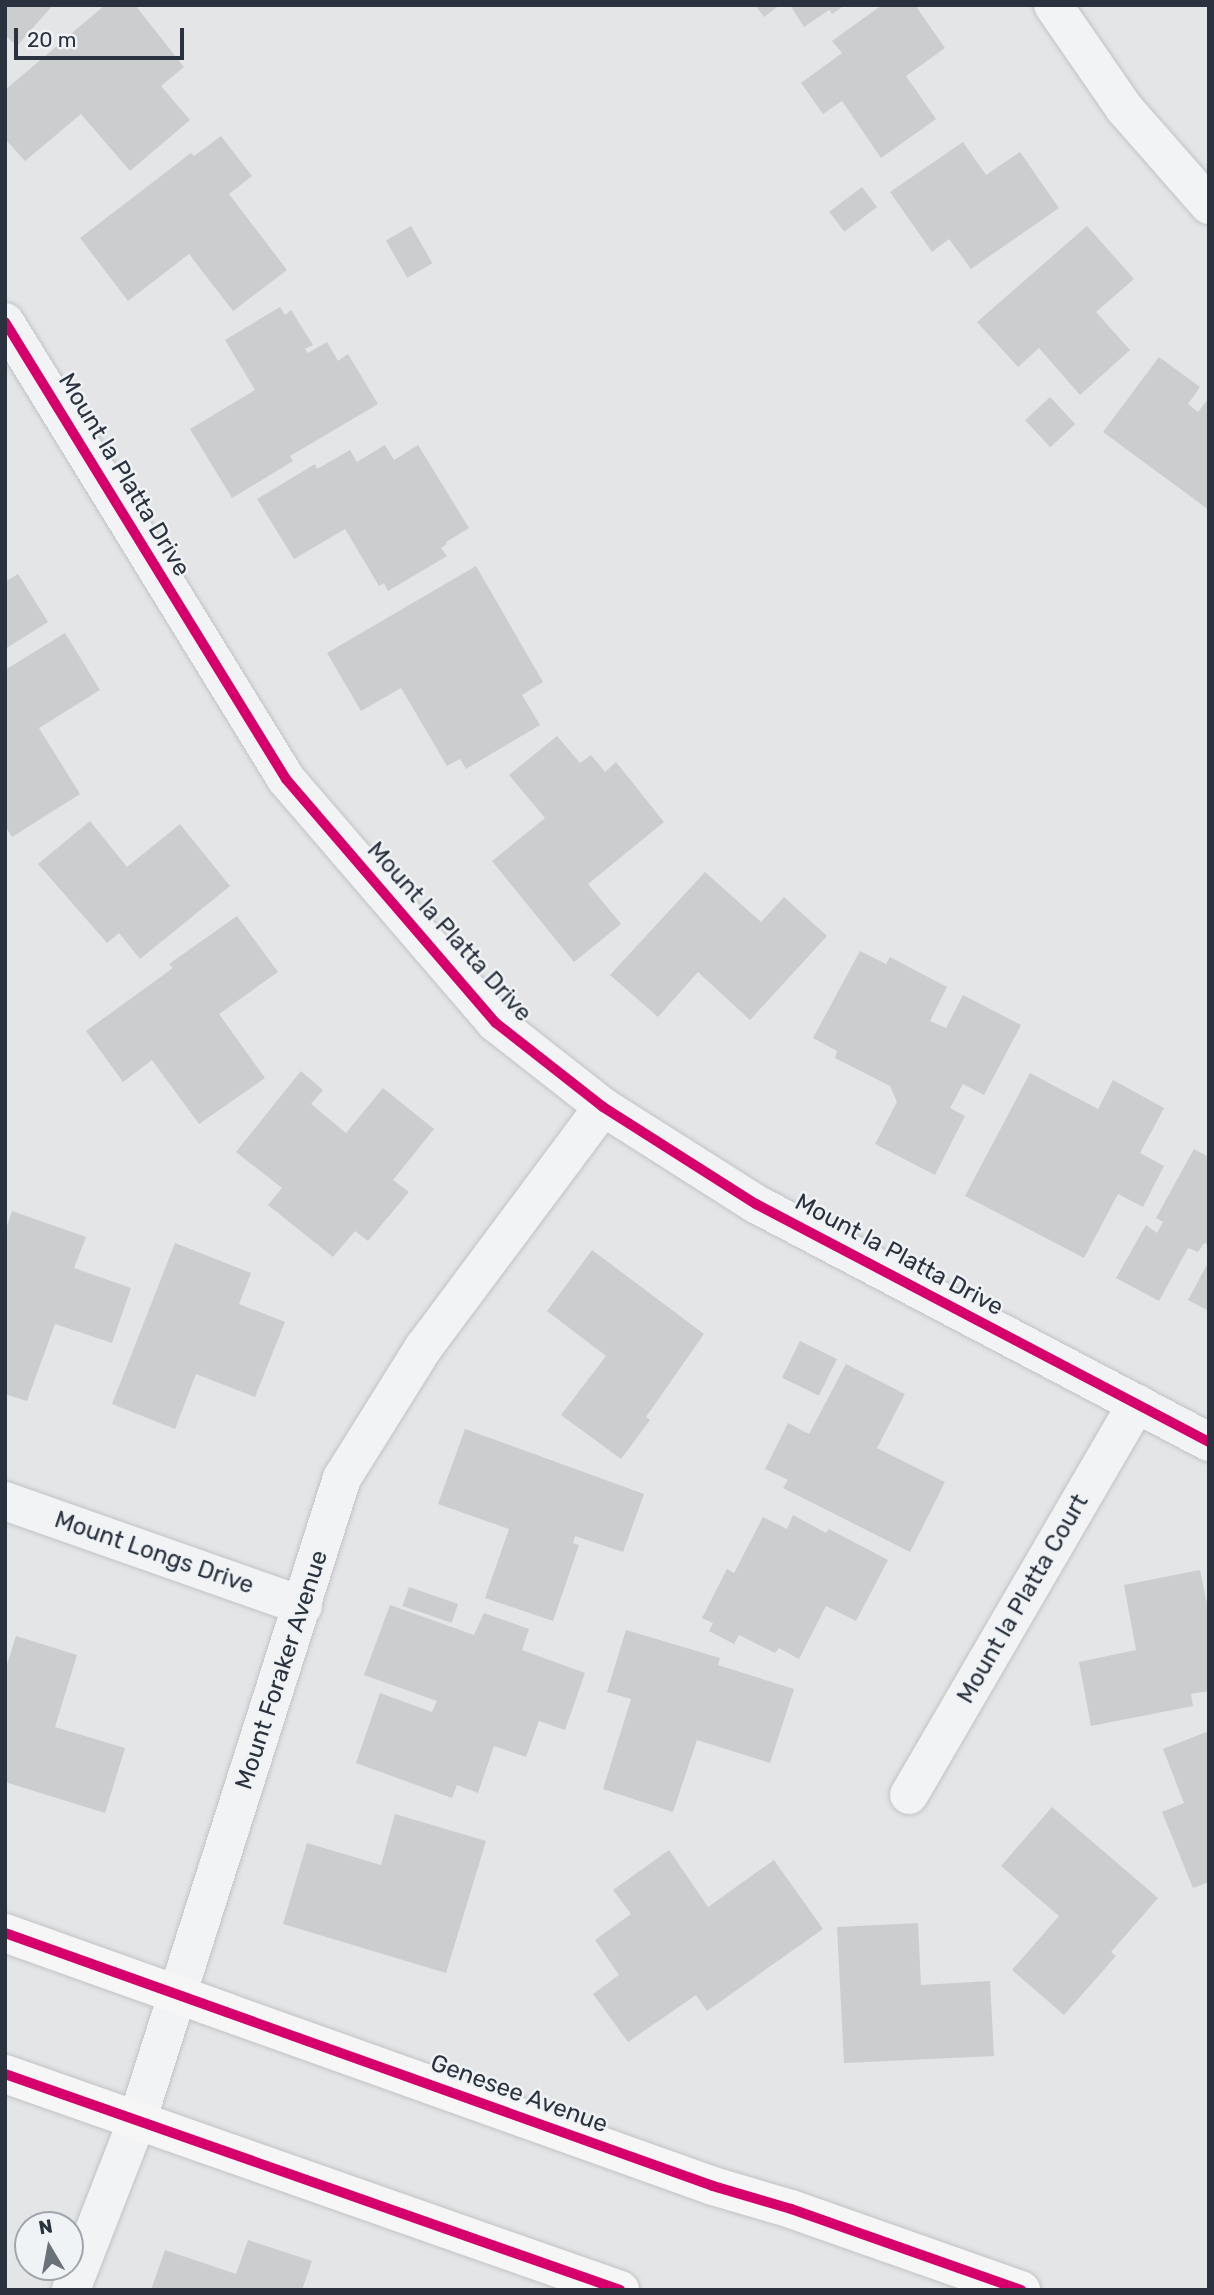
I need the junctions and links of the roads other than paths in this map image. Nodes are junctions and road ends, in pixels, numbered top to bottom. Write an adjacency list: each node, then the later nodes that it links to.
1 (1053, 5): 2 (street)
2 (1209, 205)
3 (5, 322): 4 (street, Mount la Platta Drive)
4 (603, 1107): 5 (street, Mount la Platta Drive); 8 (street, Mount Foraker Avenue)
5 (1137, 1404): 6 (street, Mount la Platta Drive); 9 (street, Mount la Platta Court)
6 (1209, 1442)
7 (5, 1501): 8 (street, Mount Longs Drive)
8 (303, 1605): 11 (street, Mount Foraker Avenue)
9 (909, 1795)
10 (5, 1933): 11 (main road, Genesee Avenue)
11 (178, 1995): 13 (street, Mount Foraker Avenue); 16 (main road, Genesee Avenue)
12 (5, 2074): 13 (main road)
13 (137, 2121): 14 (street, Mount Foraker Avenue); 15 (main road)
14 (71, 2290)
15 (620, 2290)
16 (1021, 2290)

